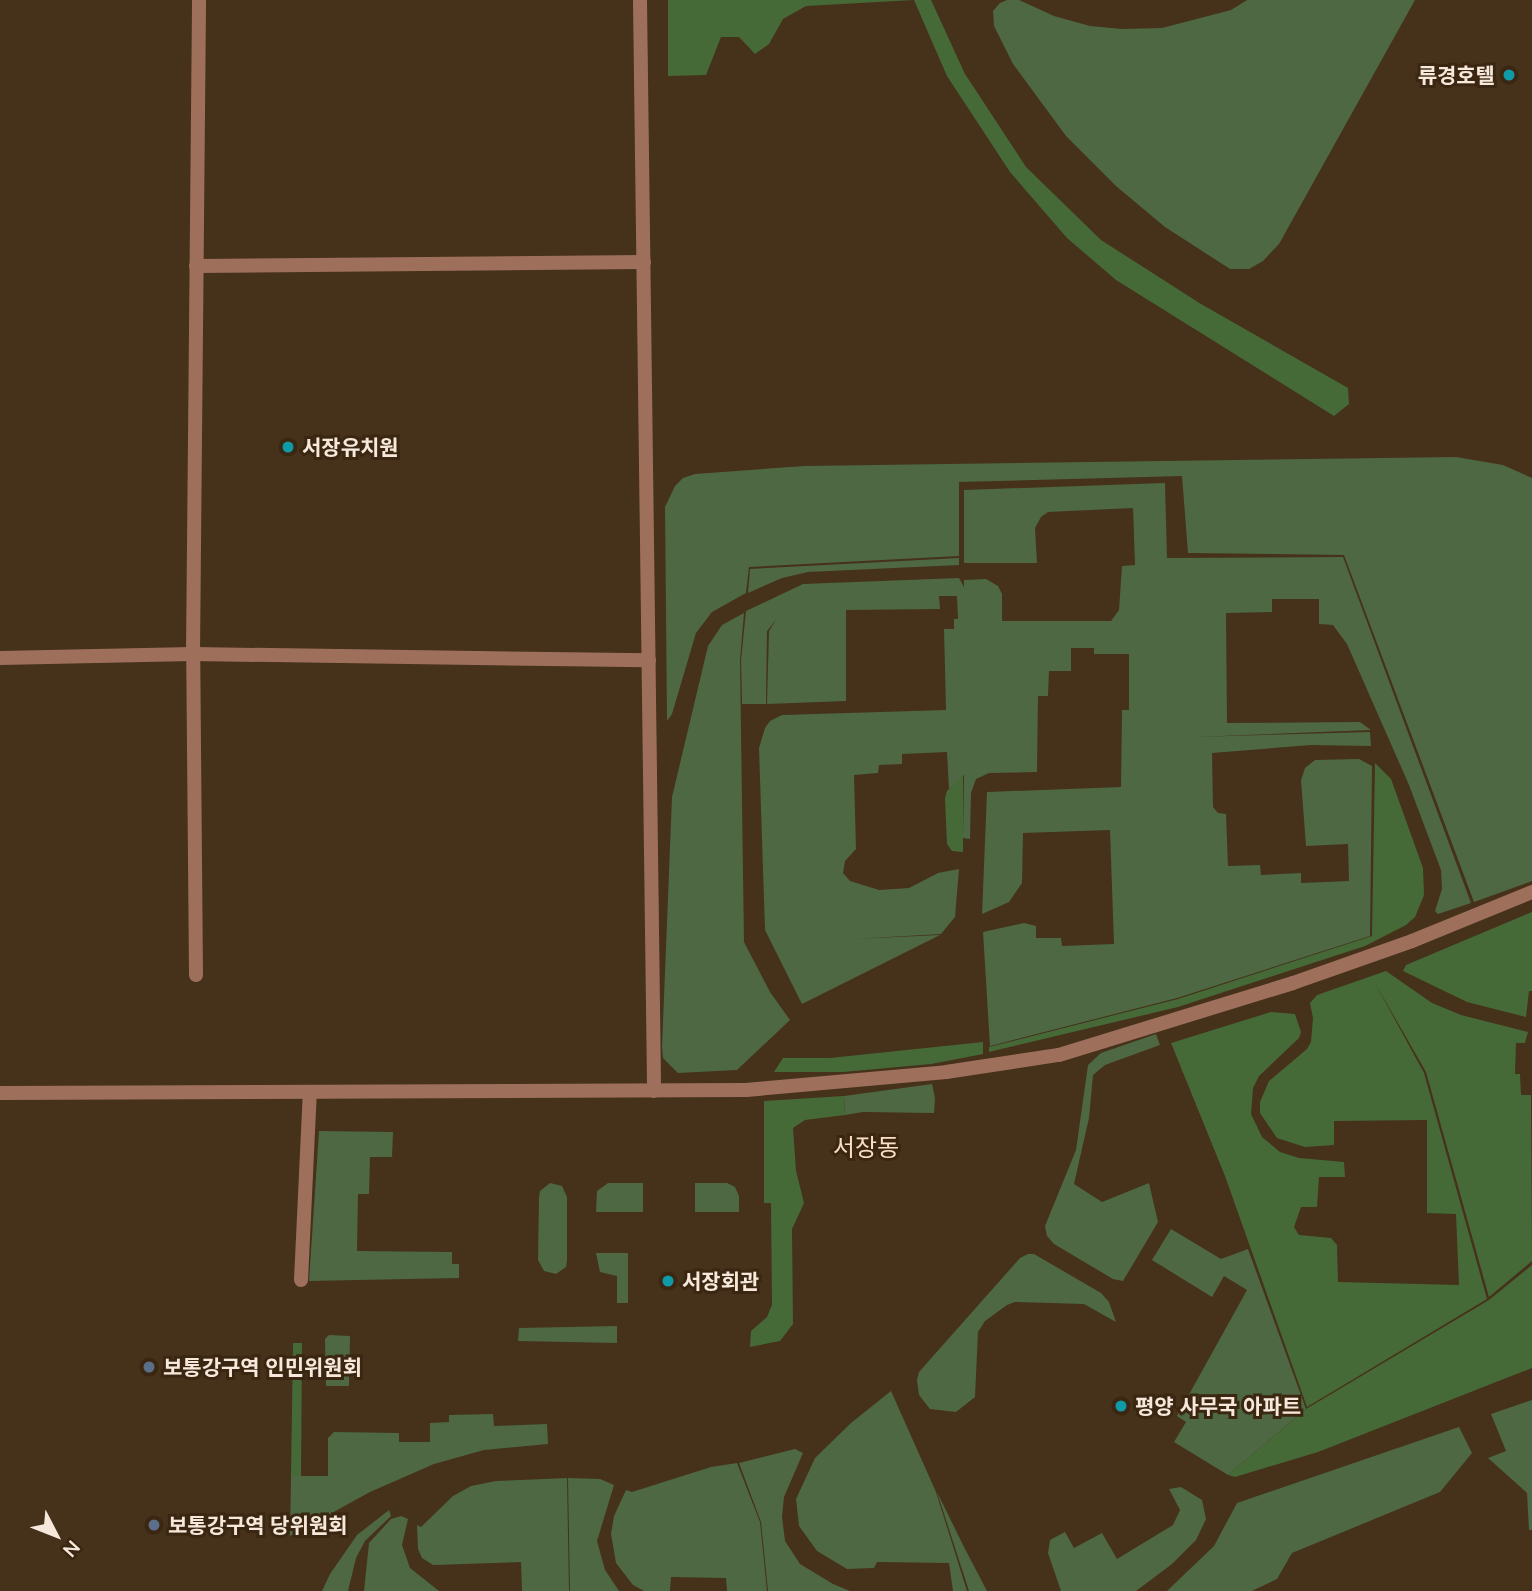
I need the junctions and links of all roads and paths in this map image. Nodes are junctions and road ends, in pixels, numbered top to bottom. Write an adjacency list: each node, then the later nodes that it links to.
1 (198, 0): 4 (street)
2 (640, 0): 3 (street)
3 (644, 262): 4 (street); 7 (street)
4 (196, 266): 5 (street)
5 (193, 654): 6 (street); 7 (street); 9 (street)
6 (0, 658)
7 (649, 660): 10 (street)
8 (1532, 892): 10 (street)
9 (196, 975)
10 (654, 1091): 11 (street)
11 (310, 1092): 12 (street); 13 (street)
12 (0, 1093)
13 (301, 1280)

